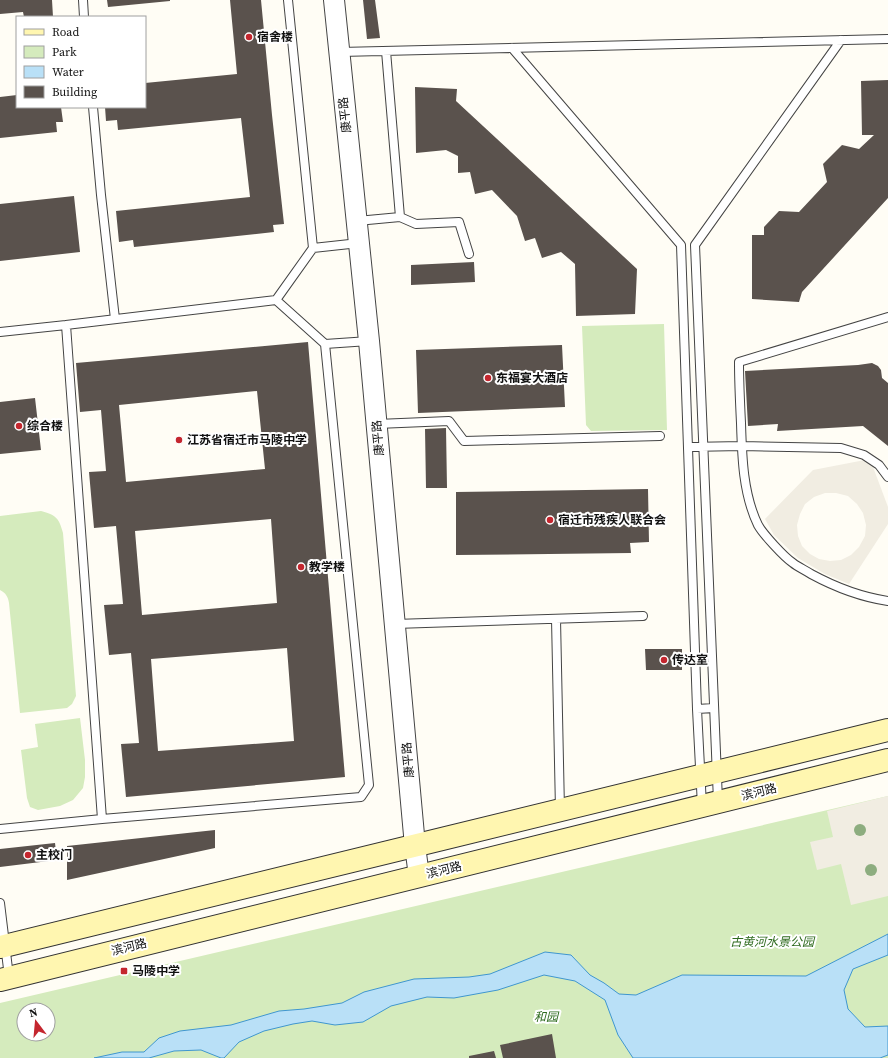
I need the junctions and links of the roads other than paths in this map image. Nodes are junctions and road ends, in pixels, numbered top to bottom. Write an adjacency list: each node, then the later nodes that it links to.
1 (83, 0): 4 (lane)
2 (288, 0): 14 (lane)
3 (334, 0): 9 (street, 康平路)
4 (84, 16)
5 (888, 39): 6 (lane)
6 (841, 40): 7 (lane); 26 (lane)
7 (512, 48): 8 (lane); 25 (lane)
8 (386, 51): 9 (lane); 11 (lane)
9 (339, 52): 12 (street, 康平路)
10 (92, 108): 18 (lane)
11 (400, 217): 12 (lane); 15 (lane)
12 (356, 221): 13 (street, 康平路)
13 (359, 243): 14 (lane); 21 (street, 康平路)
14 (313, 248): 16 (lane)
15 (469, 254)
16 (276, 300): 18 (lane); 22 (lane)
17 (888, 317): 27 (lane)
18 (115, 319): 19 (lane)
19 (66, 325): 20 (lane); 40 (lane)
20 (0, 332)
21 (369, 341): 22 (lane); 23 (street, 康平路)
22 (325, 344): 40 (lane)
23 (377, 424): 24 (lane); 32 (street, 康平路)
24 (660, 436)
25 (688, 446): 26 (lane); 34 (lane)
26 (704, 446): 27 (lane); 33 (lane)
27 (742, 446): 28 (lane); 29 (lane)
28 (888, 477)
29 (888, 601)
30 (643, 616): 31 (lane)
31 (556, 619): 32 (lane); 39 (lane)
32 (395, 624): 42 (street, 康平路)
33 (714, 708): 34 (lane); 37 (lane)
34 (697, 709): 37 (lane)
35 (888, 730): 37 (main road)
36 (888, 760): 38 (main road, 滨河路)
37 (709, 774): 38 (lane); 38 (lane); 39 (main road)
38 (710, 804): 43 (main road, 滨河路)
39 (560, 810): 42 (main road)
40 (102, 818): 41 (lane)
41 (0, 829)
42 (415, 846): 43 (street, 康平路); 45 (main road)
43 (419, 876): 46 (main road, 滨河路)
44 (0, 903): 45 (lane)
45 (2, 946): 46 (lane)
46 (4, 978)

